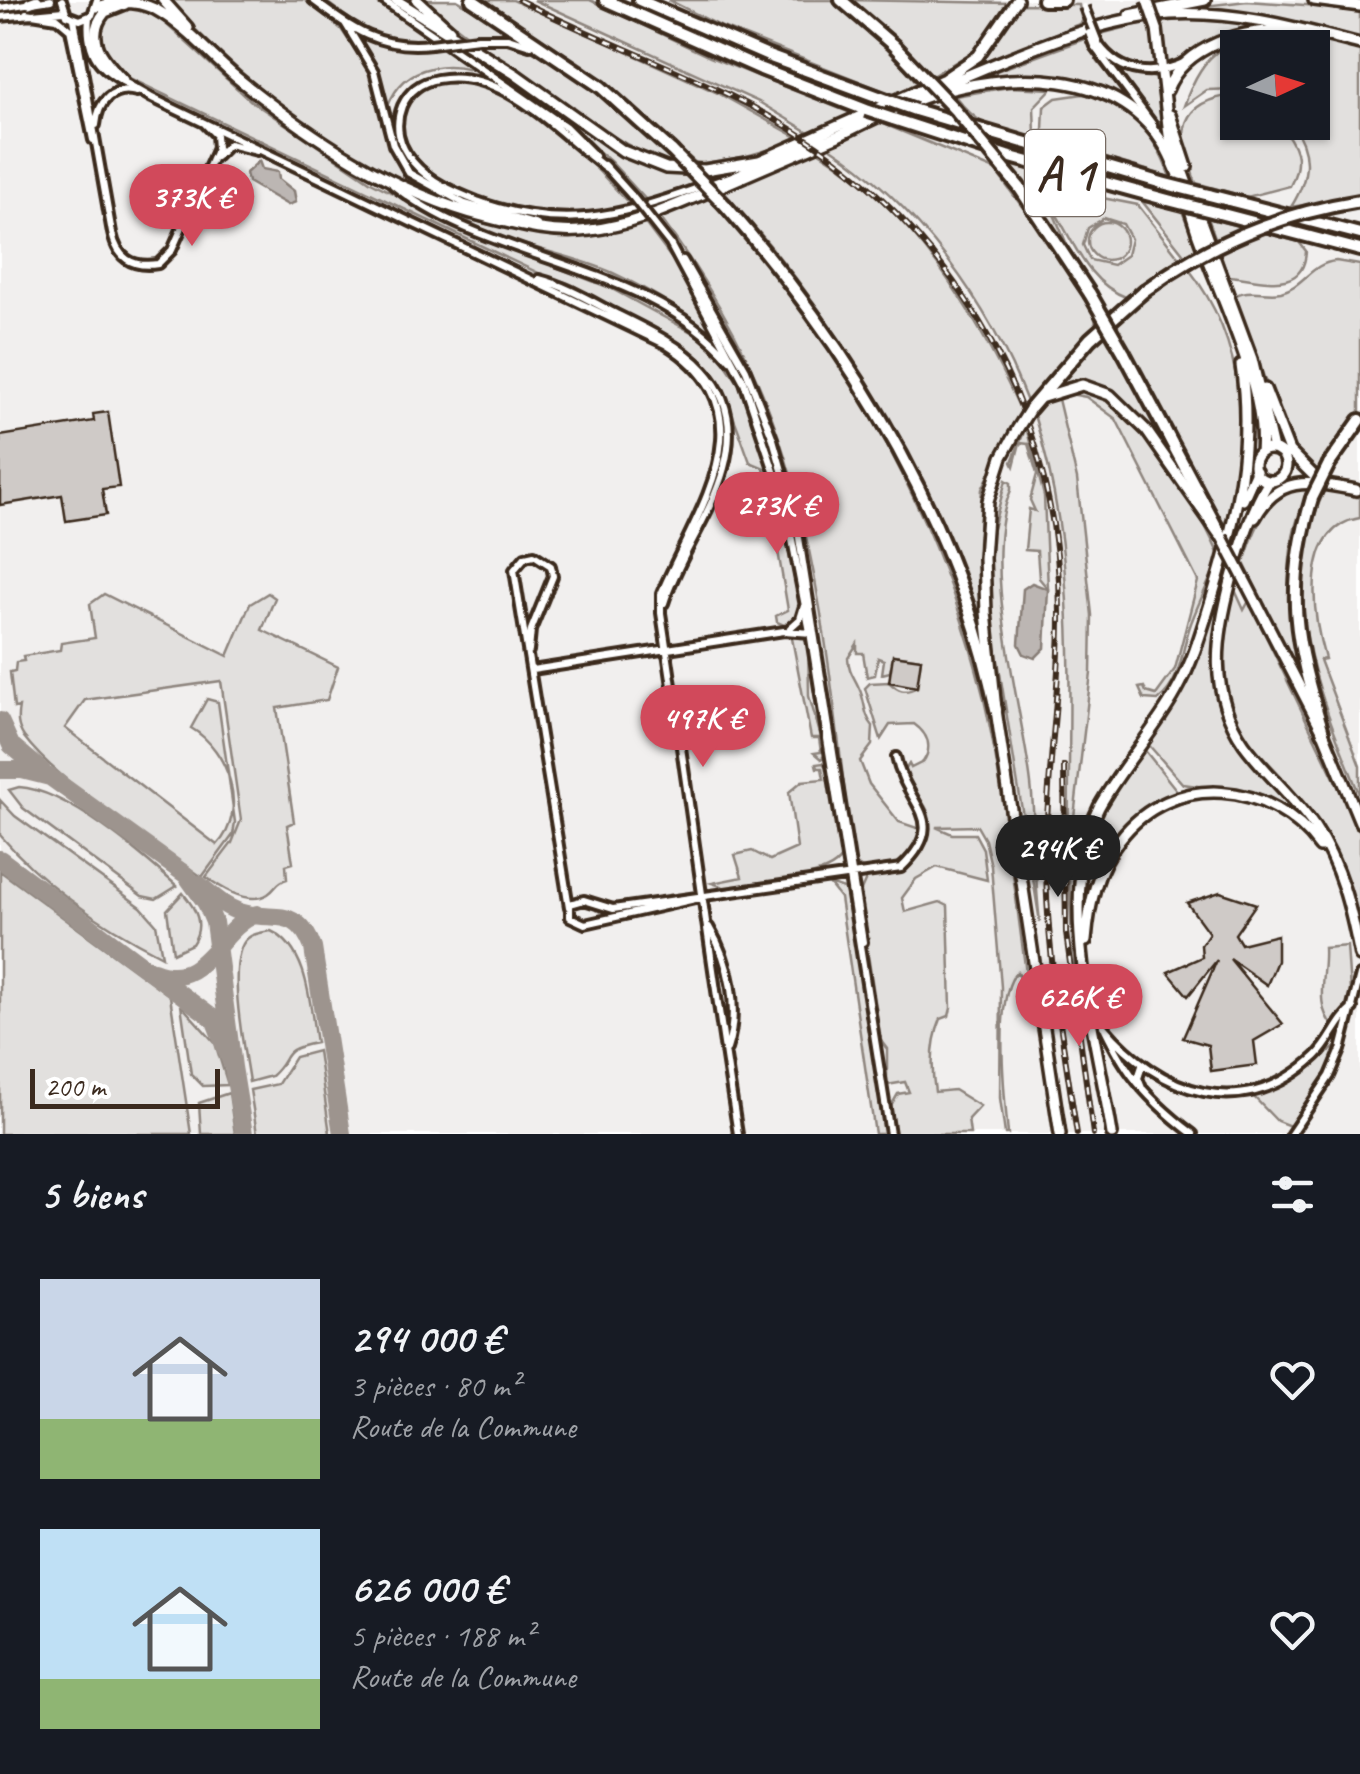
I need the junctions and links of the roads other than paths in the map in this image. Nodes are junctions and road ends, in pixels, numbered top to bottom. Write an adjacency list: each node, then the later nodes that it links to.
1 (52, 0): 22 (street)
2 (62, 0): 25 (street)
3 (164, 0): 35 (main road)
4 (313, 0): 29 (street)
5 (383, 0): 51 (street)
6 (396, 0): 31 (main road)
7 (416, 0): 31 (main road)
8 (472, 0): 38 (highway)
9 (605, 0): 57 (highway, A 1, bridge)
10 (639, 0): 55 (highway, A 1, bridge)
11 (841, 0): 72 (highway, bridge)
12 (1044, 0): 13 (highway)
13 (1062, 0)
14 (1147, 0): 41 (main road, bridge)
15 (1205, 0): 39 (main road)
16 (1314, 0): 17 (main road)
17 (1322, 1): 23 (main road)
18 (1016, 2): 39 (main road)
19 (97, 3): 20 (main road); 27 (street)
20 (144, 4): 35 (main road); 40 (main road)
21 (1084, 4): 36 (street, bridge)
22 (31, 5): 24 (street); 25 (street); 26 (street); 48 (street)
23 (1360, 6)
24 (0, 8)
25 (64, 12): 28 (street)
26 (0, 17)
27 (89, 17): 28 (street); 40 (street)
28 (74, 19): 45 (street)
29 (344, 24): 38 (street, bridge); 54 (street)
30 (1302, 30): 42 (main road)
31 (450, 33): 49 (main road)
32 (1330, 36): 33 (main road)
33 (1360, 44)
34 (1220, 45): 37 (main road)
35 (204, 46): 52 (main road)
36 (1096, 46): 41 (street); 46 (street)
37 (1200, 55): 41 (street); 41 (main road)
38 (566, 64): 80 (highway, bridge)
39 (944, 79): 49 (main road)
40 (123, 80): 43 (street)
41 (1164, 81): 59 (main road)
42 (927, 96): 46 (main road); 54 (main road)
43 (152, 98): 44 (street); 45 (street)
44 (199, 118): 47 (street); 50 (street)
45 (96, 131): 48 (street)
46 (1167, 150): 58 (main road)
47 (269, 153): 50 (street); 77 (street)
48 (99, 155): 50 (street)
49 (759, 160): 51 (street)
50 (210, 167)
51 (606, 168): 56 (street, bridge)
52 (384, 178): 54 (main road); 60 (street)
53 (1360, 201): 61 (highway, bridge)
54 (556, 230)
55 (1360, 234)
56 (670, 244): 60 (street); 76 (street)
57 (1360, 250)
58 (1239, 348): 64 (main road); 71 (main road)
59 (1252, 360): 63 (main road); 67 (main road)
60 (744, 382): 74 (street)
61 (1030, 409): 72 (main road); 80 (main road, bridge)
62 (1360, 420): 81 (highway, bridge)
63 (1273, 449): 64 (main road); 66 (main road)
64 (1261, 452): 65 (main road)
65 (1256, 471): 68 (main road); 71 (main road)
66 (1284, 471): 67 (main road); 68 (main road); 69 (main road)
67 (1314, 476): 70 (main road)
68 (1269, 481): 73 (main road)
69 (1326, 485): 70 (main road); 73 (main road)
70 (1358, 491)
71 (1238, 512): 91 (main road)
72 (1222, 537): 81 (main road, bridge)
73 (1243, 539): 84 (main road)
74 (804, 604): 75 (street); 76 (street)
75 (784, 631): 76 (street); 77 (street)
76 (813, 634): 85 (street)
77 (666, 649): 79 (street); 86 (street)
78 (529, 651): 78 (street); 79 (street)
79 (532, 670): 87 (street)
80 (996, 710): 102 (main road)
81 (1323, 732): 83 (main road)
82 (896, 757): 85 (street)
83 (1360, 822)
84 (1338, 869): 90 (main road); 91 (main road)
85 (851, 876): 86 (street); 101 (street)
86 (704, 898): 87 (street); 87 (street); 88 (street)
87 (569, 909)
88 (708, 925): 89 (street); 92 (street)
89 (709, 956): 92 (street); 97 (street)
90 (1360, 956)
91 (1084, 958): 94 (main road)
92 (726, 960): 97 (street)
93 (1360, 975): 95 (street)
94 (1090, 998): 96 (street); 103 (main road)
95 (1353, 1008): 98 (street); 105 (street)
96 (1103, 1026): 98 (street); 99 (street)
97 (727, 1050): 100 (street)
98 (1142, 1066): 99 (street)
99 (1143, 1090): 104 (street)
100 (738, 1134)
101 (890, 1134)
102 (1060, 1134)
103 (1112, 1134)
104 (1194, 1134)
105 (1290, 1134)

